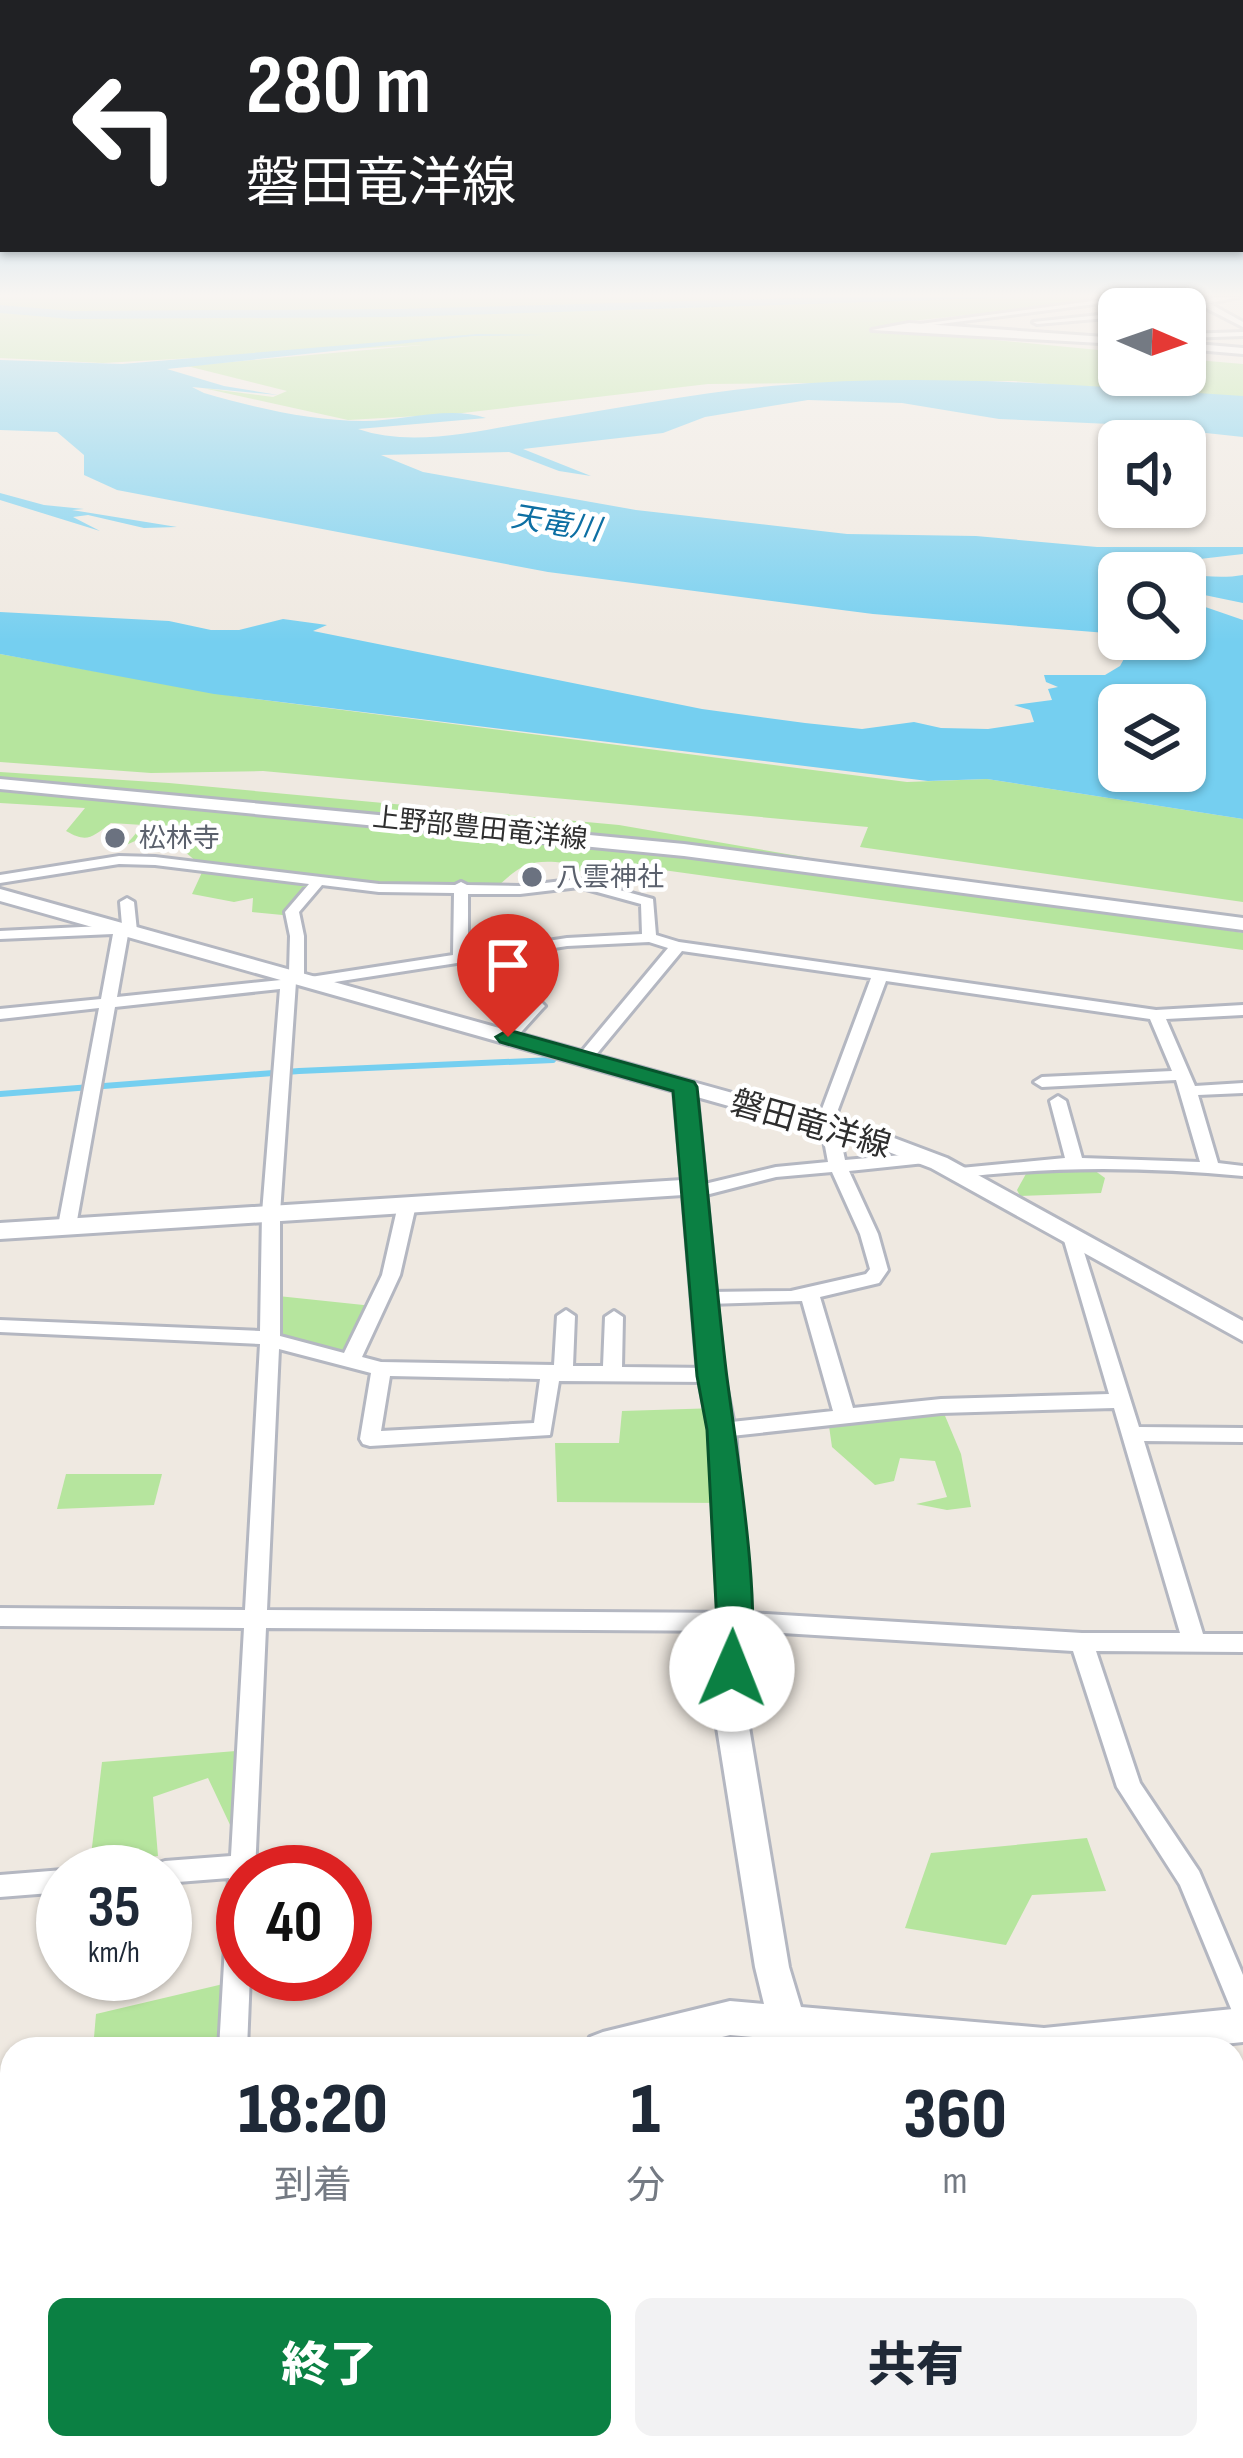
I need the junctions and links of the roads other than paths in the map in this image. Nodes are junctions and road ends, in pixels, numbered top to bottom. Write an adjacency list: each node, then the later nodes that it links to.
1 (0, 784): 11 (main road, 上野部豊田竜洋線)
2 (573, 862): 5 (street)
3 (0, 879): 4 (street)
4 (317, 883): 6 (street); 18 (street)
5 (571, 884): 7 (street); 14 (street)
6 (461, 886): 7 (street); 16 (street)
7 (526, 889): 10 (street)
8 (0, 895): 12 (main road, 磐田竜洋線)
9 (127, 902): 12 (street)
10 (535, 905)
11 (1243, 924)
12 (125, 930): 13 (street); 18 (main road, 磐田竜洋線); 19 (street)
13 (0, 935)
14 (649, 938): 15 (street); 16 (street)
15 (678, 946): 17 (street); 25 (street)
16 (460, 958): 18 (street)
17 (880, 976): 23 (street); 31 (street)
18 (295, 979): 19 (street); 24 (main road, 磐田竜洋線); 40 (street)
19 (107, 1002): 22 (street); 41 (street)
20 (537, 1006): 24 (street)
21 (1243, 1010): 23 (street)
22 (0, 1014)
23 (1156, 1015): 27 (street)
24 (508, 1037): 25 (main road, 磐田竜洋線)
25 (584, 1059): 28 (main road, 磐田竜洋線)
26 (1042, 1082): 27 (street)
27 (1185, 1083): 29 (street); 35 (street)
28 (685, 1087): 31 (main road, 磐田竜洋線); 38 (main road)
29 (1243, 1088)
30 (1058, 1101): 34 (street)
31 (827, 1126): 32 (main road, 磐田竜洋線); 33 (street)
32 (925, 1158): 33 (street); 37 (main road, 磐田竜洋線)
33 (836, 1164): 38 (street); 44 (street)
34 (1075, 1164): 35 (street); 37 (street)
35 (1210, 1168): 36 (street)
36 (1243, 1171)
37 (956, 1173): 43 (main road, 磐田竜洋線)
38 (694, 1189): 39 (main road); 45 (main road)
39 (407, 1205): 40 (main road); 51 (street)
40 (271, 1213): 41 (main road); 50 (street)
41 (67, 1226): 42 (main road)
42 (0, 1232)
43 (1072, 1237): 49 (main road, 磐田竜洋線); 56 (street)
44 (809, 1293): 45 (street); 57 (street)
45 (707, 1298): 55 (main road)
46 (566, 1316): 53 (street)
47 (614, 1317): 54 (street)
48 (0, 1327): 50 (street)
49 (1243, 1332)
50 (270, 1339): 51 (street); 62 (street)
51 (350, 1361): 52 (street)
52 (381, 1369): 53 (street); 53 (street)
53 (556, 1375): 54 (street)
54 (612, 1376): 55 (street)
55 (712, 1376): 58 (main road)
56 (1120, 1401): 57 (street); 59 (street)
57 (845, 1417): 58 (street)
58 (722, 1430): 63 (main road)
59 (1132, 1434): 60 (street); 65 (street)
60 (1243, 1435)
61 (0, 1617): 62 (street)
62 (257, 1618): 63 (street); 67 (street)
63 (734, 1624): 64 (street); 73 (main road)
64 (1082, 1642): 65 (street); 71 (street)
65 (1194, 1642): 66 (street)
66 (1243, 1642)
67 (242, 1845)
68 (36, 1883): 69 (street)
69 (0, 1886)
70 (235, 2001): 74 (street)
71 (1243, 2007)
72 (1243, 2025): 77 (main road)
73 (789, 2035): 75 (main road); 76 (main road)
74 (234, 2037)
75 (652, 2037)
76 (840, 2037)
77 (1124, 2037)

